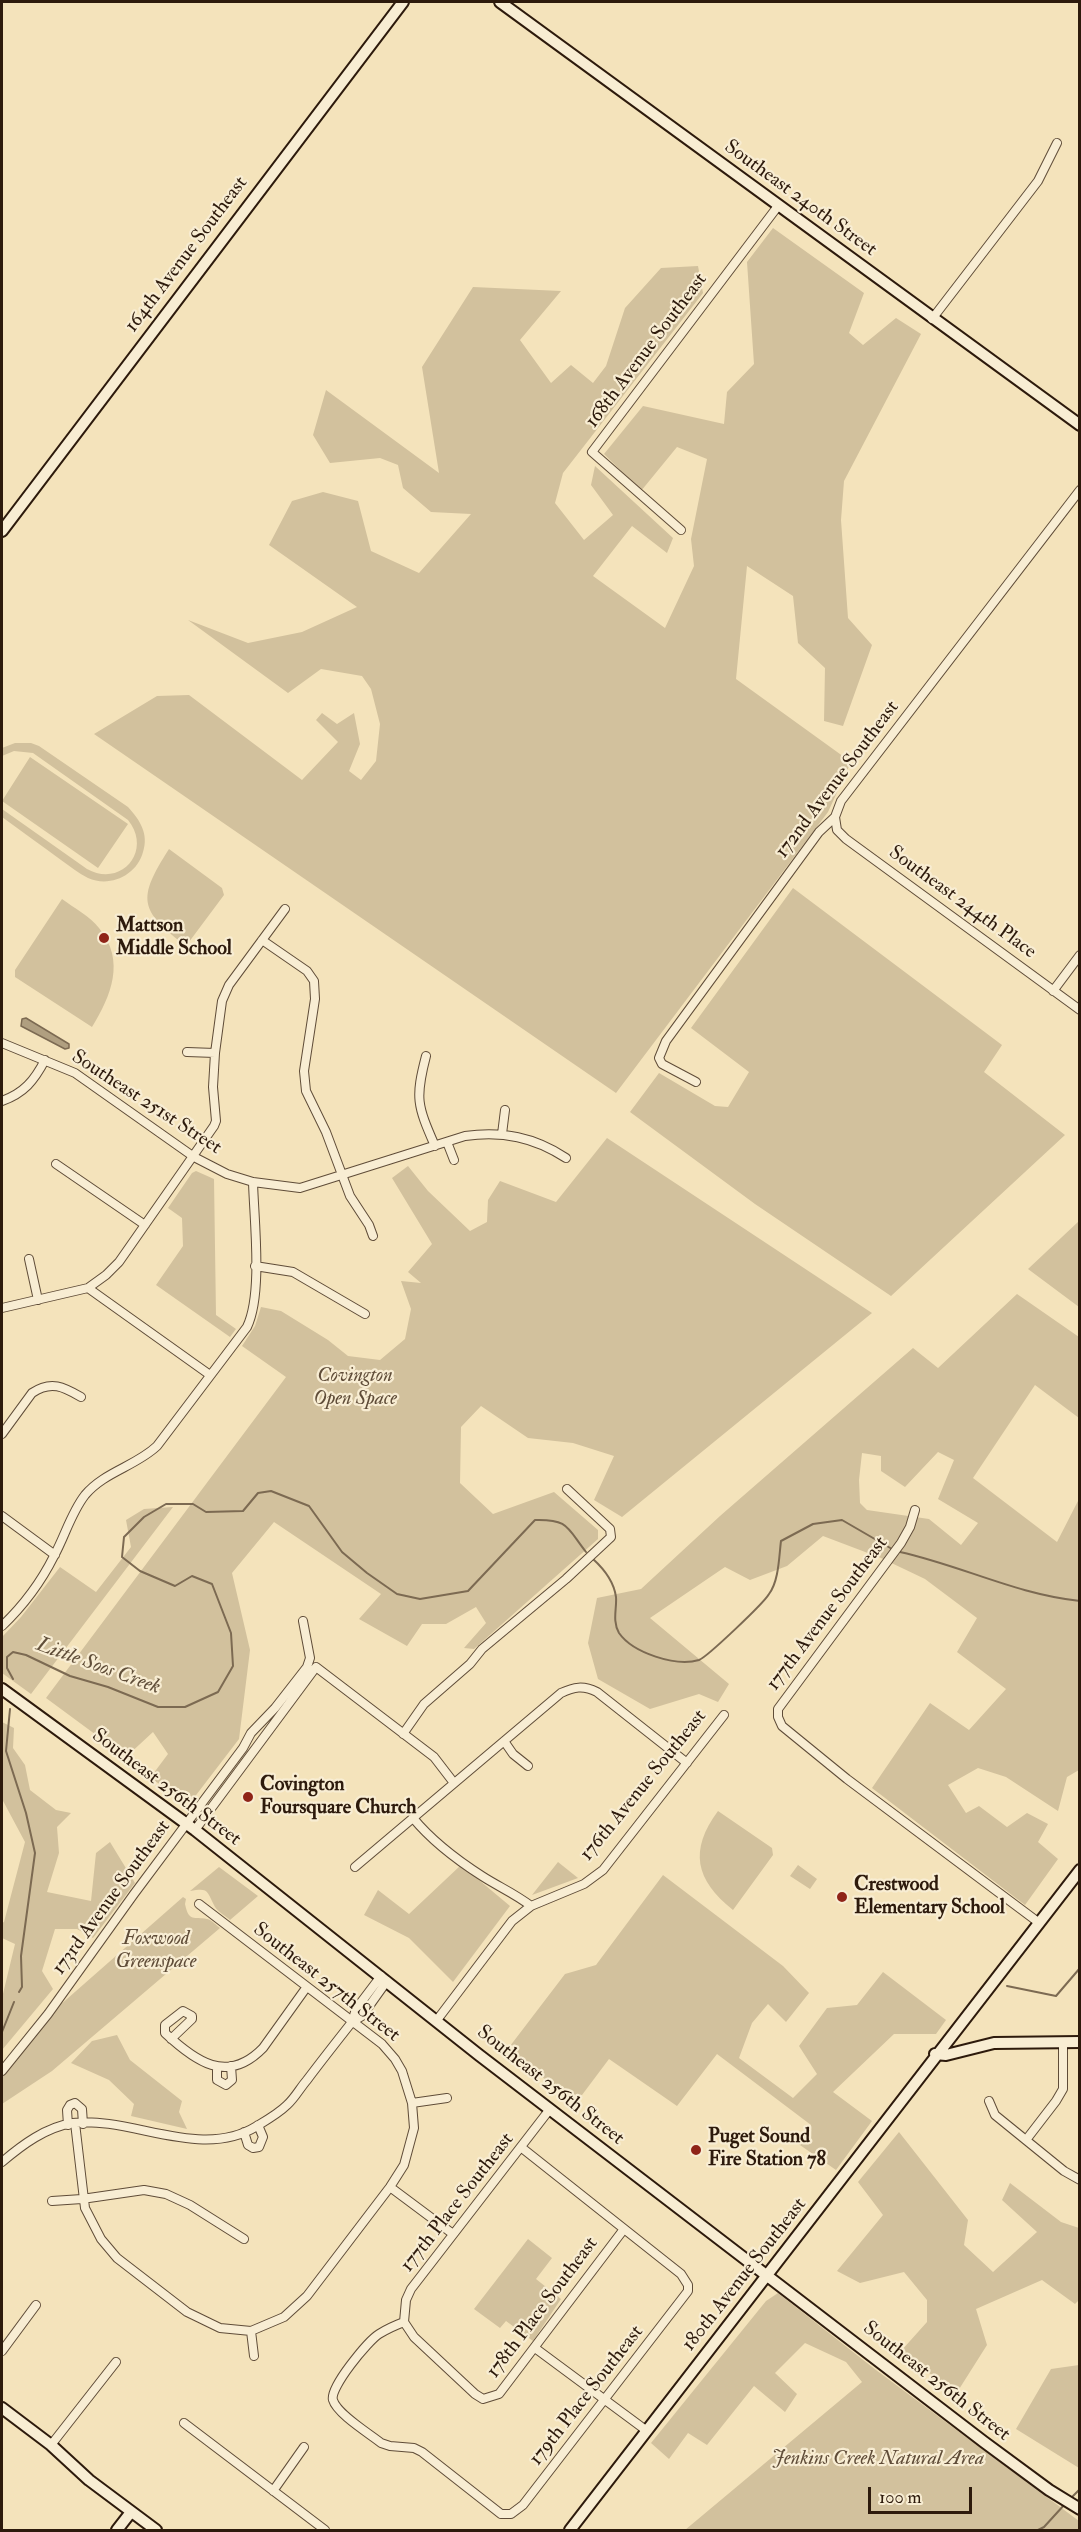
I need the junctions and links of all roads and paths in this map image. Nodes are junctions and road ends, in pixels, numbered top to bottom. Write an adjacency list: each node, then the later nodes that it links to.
1 (403, 2): 9 (main road, 164th Avenue Southeast)
2 (500, 2): 4 (main road, Southeast 240th Street)
3 (1057, 143): 5 (street)
4 (778, 206): 5 (main road, Southeast 240th Street); 8 (street, 168th Avenue Southeast)
5 (932, 319): 6 (main road, Southeast 240th Street)
6 (1080, 425)
7 (1080, 490): 10 (street, 172nd Avenue Southeast)
8 (681, 530)
9 (2, 531)
10 (835, 817): 14 (street, Southeast 244th Place); 21 (street, 172nd Avenue Southeast)
11 (285, 909): 12 (street)
12 (262, 940): 18 (street); 31 (street)
13 (1080, 956): 14 (street)
14 (1053, 991): 15 (street, Southeast 244th Place)
15 (1080, 1010)
16 (2, 1043): 20 (street, Southeast 251st Street)
17 (187, 1052): 18 (street)
18 (215, 1053): 27 (street)
19 (426, 1056): 26 (street)
20 (45, 1060): 22 (street); 27 (street, Southeast 251st Street)
21 (696, 1082)
22 (2, 1101)
23 (505, 1110): 24 (street)
24 (502, 1134): 25 (street, Southeast 251st Street); 28 (street, Southeast 251st Street)
25 (447, 1142): 26 (street, Southeast 251st Street); 29 (street)
26 (435, 1146): 31 (street, Southeast 251st Street)
27 (194, 1157): 32 (street, Southeast 251st Street); 33 (street)
28 (566, 1158)
29 (454, 1160)
30 (56, 1164): 33 (street)
31 (343, 1175): 32 (street, Southeast 251st Street); 34 (street)
32 (253, 1182): 36 (street)
33 (145, 1225): 37 (street)
34 (373, 1236)
35 (29, 1259): 38 (street)
36 (255, 1266): 40 (street); 41 (street)
37 (88, 1288): 38 (street); 41 (street)
38 (38, 1299): 39 (street)
39 (2, 1308)
40 (365, 1314)
41 (210, 1375): 47 (street)
42 (81, 1397): 43 (street)
43 (2, 1434)
44 (567, 1490): 52 (street)
45 (915, 1510): 63 (street, 177th Avenue Southeast)
46 (2, 1516): 47 (street)
47 (55, 1555): 49 (street)
48 (303, 1621): 58 (street, 173rd Avenue Southeast)
49 (2, 1624)
50 (2, 1689): 58 (main road, Southeast 256th Street)
51 (724, 1715): 54 (street, 176th Avenue Southeast)
52 (403, 1734): 56 (street); 58 (street)
53 (504, 1741): 54 (street); 55 (street); 56 (street)
54 (687, 1763): 62 (street, 176th Avenue Southeast)
55 (528, 1766)
56 (454, 1783): 57 (street)
57 (413, 1818): 59 (street); 62 (street)
58 (191, 1826): 64 (main road, Southeast 256th Street); 76 (street, 173rd Avenue Southeast)
59 (356, 1867)
60 (1080, 1870): 63 (main road, 180th Avenue Southeast)
61 (199, 1904): 65 (street, Southeast 257th Street)
62 (531, 1906): 66 (street, 176th Avenue Southeast)
63 (1038, 1922): 68 (main road, 180th Avenue Southeast)
64 (384, 1979): 66 (main road, Southeast 256th Street); 67 (street)
65 (306, 1988): 67 (street, Southeast 257th Street); 75 (street)
66 (437, 2020): 80 (main road, Southeast 256th Street)
67 (352, 2022): 79 (street, Southeast 257th Street); 82 (street)
68 (951, 2034): 72 (main road); 73 (main road, 180th Avenue Southeast)
69 (171, 2039): 74 (street)
70 (1063, 2042): 71 (main road); 72 (main road); 84 (street)
71 (1080, 2042)
72 (979, 2045): 73 (main road)
73 (935, 2054): 94 (main road, 180th Avenue Southeast)
74 (217, 2066): 75 (street); 75 (street)
75 (231, 2066)
76 (2, 2071)
77 (447, 2098): 79 (street)
78 (988, 2101): 84 (street)
79 (412, 2103): 88 (street, Southeast 257th Street)
80 (550, 2109): 85 (street, 177th Place Southeast); 94 (main road, Southeast 256th Street)
81 (75, 2124): 83 (street); 86 (street); 89 (street)
82 (258, 2126): 83 (street); 83 (street)
83 (243, 2132)
84 (1026, 2140): 87 (street)
85 (522, 2148): 91 (street); 92 (street, 177th Place Southeast)
86 (2, 2162)
87 (1080, 2180)
88 (390, 2187): 92 (street); 97 (street, Southeast 257th Street)
89 (82, 2199): 90 (street); 93 (street); 97 (street)
90 (52, 2201)
91 (624, 2229): 98 (street, 178th Place Southeast); 102 (street, 179th Place Southeast)
92 (453, 2234): 96 (street, 177th Place Southeast)
93 (244, 2239)
94 (769, 2276): 105 (main road, 180th Avenue Southeast); 109 (main road, Southeast 256th Street)
95 (36, 2305): 99 (street)
96 (404, 2322): 98 (street, 178th Place Southeast); 102 (street, 179th Place Southeast)
97 (251, 2331): 100 (street)
98 (535, 2348): 102 (street)
99 (2, 2351)
100 (254, 2356)
101 (116, 2362): 106 (street)
102 (604, 2400): 105 (street)
103 (2, 2408): 106 (main road)
104 (184, 2424): 108 (street)
105 (647, 2432): 114 (main road, 180th Avenue Southeast)
106 (51, 2445): 110 (main road)
107 (304, 2447): 108 (street)
108 (273, 2491): 113 (street)
109 (1080, 2509)
110 (131, 2512): 111 (main road); 112 (main road)
111 (117, 2530)
112 (156, 2530)
113 (325, 2530)
114 (570, 2530)

